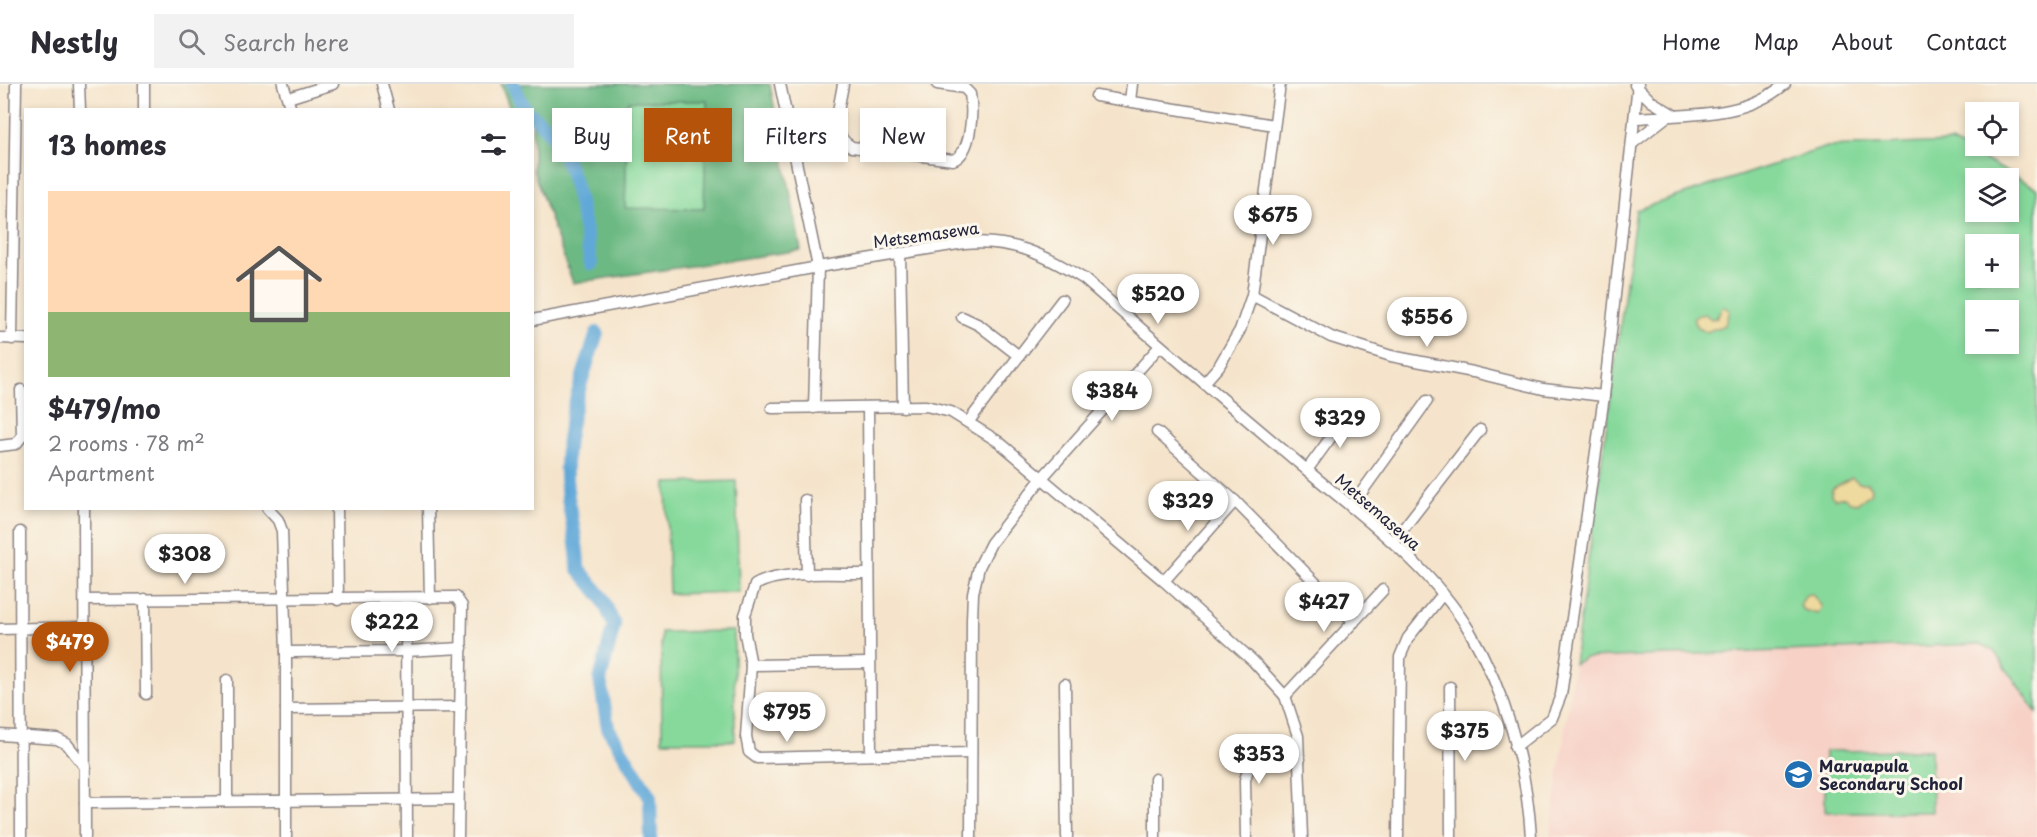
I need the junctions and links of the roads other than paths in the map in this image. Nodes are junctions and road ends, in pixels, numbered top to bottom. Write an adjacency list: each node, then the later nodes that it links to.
1 (16, 84): 32 (street)
2 (79, 84): 17 (street)
3 (144, 84): 18 (street)
4 (283, 84): 15 (street)
5 (333, 84): 15 (street)
6 (382, 84): 20 (street)
7 (780, 84): 26 (street)
8 (843, 84): 9 (street)
9 (937, 84)
10 (1132, 84): 16 (street)
11 (1280, 84): 23 (street)
12 (1785, 84): 21 (street)
13 (1636, 85): 21 (street); 22 (street)
14 (1096, 96): 16 (street)
15 (288, 98): 19 (street)
16 (1130, 101): 23 (street)
17 (80, 108)
18 (144, 108)
19 (290, 108)
20 (388, 108)
21 (1673, 115): 22 (street); 24 (street)
22 (1636, 118): 24 (street)
23 (1274, 125): 27 (street)
24 (1633, 143): 38 (street)
25 (900, 253): 26 (street, Metsemasewa); 34 (street, Metsemasewa); 41 (street)
26 (818, 267): 30 (street, Metsemasewa); 43 (street)
27 (1252, 296): 36 (street); 38 (street)
28 (1062, 300): 35 (street)
29 (962, 317): 35 (street)
30 (534, 320)
31 (0, 338): 32 (street)
32 (12, 339): 33 (street)
33 (24, 339)
34 (1160, 346): 36 (street, Metsemasewa); 50 (street)
35 (1019, 356): 45 (street)
36 (1204, 383): 49 (street, Metsemasewa)
37 (21, 390): 48 (street)
38 (1604, 396): 90 (street)
39 (1427, 402): 53 (street)
40 (868, 407): 41 (street); 43 (street); 60 (street)
41 (903, 407): 45 (street)
42 (772, 408): 43 (street)
43 (814, 408)
44 (1350, 411): 49 (street)
45 (969, 421): 50 (street)
46 (1480, 430): 59 (street)
47 (1157, 432): 52 (street)
48 (0, 446)
49 (1307, 470): 53 (street, Metsemasewa)
50 (1042, 478): 62 (street); 91 (street)
51 (805, 500): 61 (street)
52 (1235, 501): 62 (street); 71 (street)
53 (1351, 507): 59 (street, Metsemasewa)
54 (84, 510): 67 (street)
55 (269, 510): 69 (street)
56 (337, 510): 70 (street)
57 (428, 510): 66 (street)
58 (20, 532): 74 (street)
59 (1393, 542): 64 (street, Metsemasewa)
60 (868, 574): 61 (street); 78 (street)
61 (807, 575): 79 (street)
62 (1164, 581): 84 (street)
63 (1383, 590): 71 (street)
64 (1442, 595): 90 (street, Metsemasewa); 111 (street)
65 (406, 598): 66 (street); 70 (street); 76 (street)
66 (430, 598): 75 (street)
67 (85, 600): 68 (street); 72 (street)
68 (145, 600): 69 (street); 83 (street)
69 (285, 600): 70 (street); 77 (street)
70 (338, 600)
71 (1354, 622): 84 (street)
72 (84, 627): 74 (street); 94 (street)
73 (0, 629): 74 (street)
74 (21, 629): 89 (street)
75 (462, 648): 76 (street); 86 (street)
76 (406, 651): 77 (street); 85 (street)
77 (286, 652): 87 (street)
78 (869, 663): 79 (street); 92 (street)
79 (751, 666): 92 (street)
80 (227, 680): 99 (street)
81 (1065, 684): 107 (street)
82 (1450, 687): 112 (street)
83 (146, 694)
84 (1285, 696): 93 (street)
85 (408, 707): 86 (street); 87 (street); 96 (street)
86 (461, 707): 97 (street)
87 (286, 709): 98 (street)
88 (0, 735): 89 (street)
89 (21, 737): 94 (street); 101 (street)
90 (1515, 747): 113 (street, Metsemasewa)
91 (971, 753): 92 (street); 106 (street)
92 (871, 755)
93 (1300, 759): 109 (street); 110 (street)
94 (85, 767): 100 (street)
95 (1155, 779): 108 (street)
96 (408, 799): 97 (street); 98 (street); 104 (street)
97 (459, 799): 105 (street)
98 (286, 800): 99 (street); 103 (street)
99 (227, 801): 100 (street)
100 (85, 803): 102 (street)
101 (21, 837)
102 (85, 837)
103 (286, 837)
104 (407, 837)
105 (458, 837)
106 (971, 837)
107 (1067, 837)
108 (1155, 837)
109 (1246, 837)
110 (1302, 837)
111 (1398, 837)
112 (1451, 837)
113 (1531, 837)

